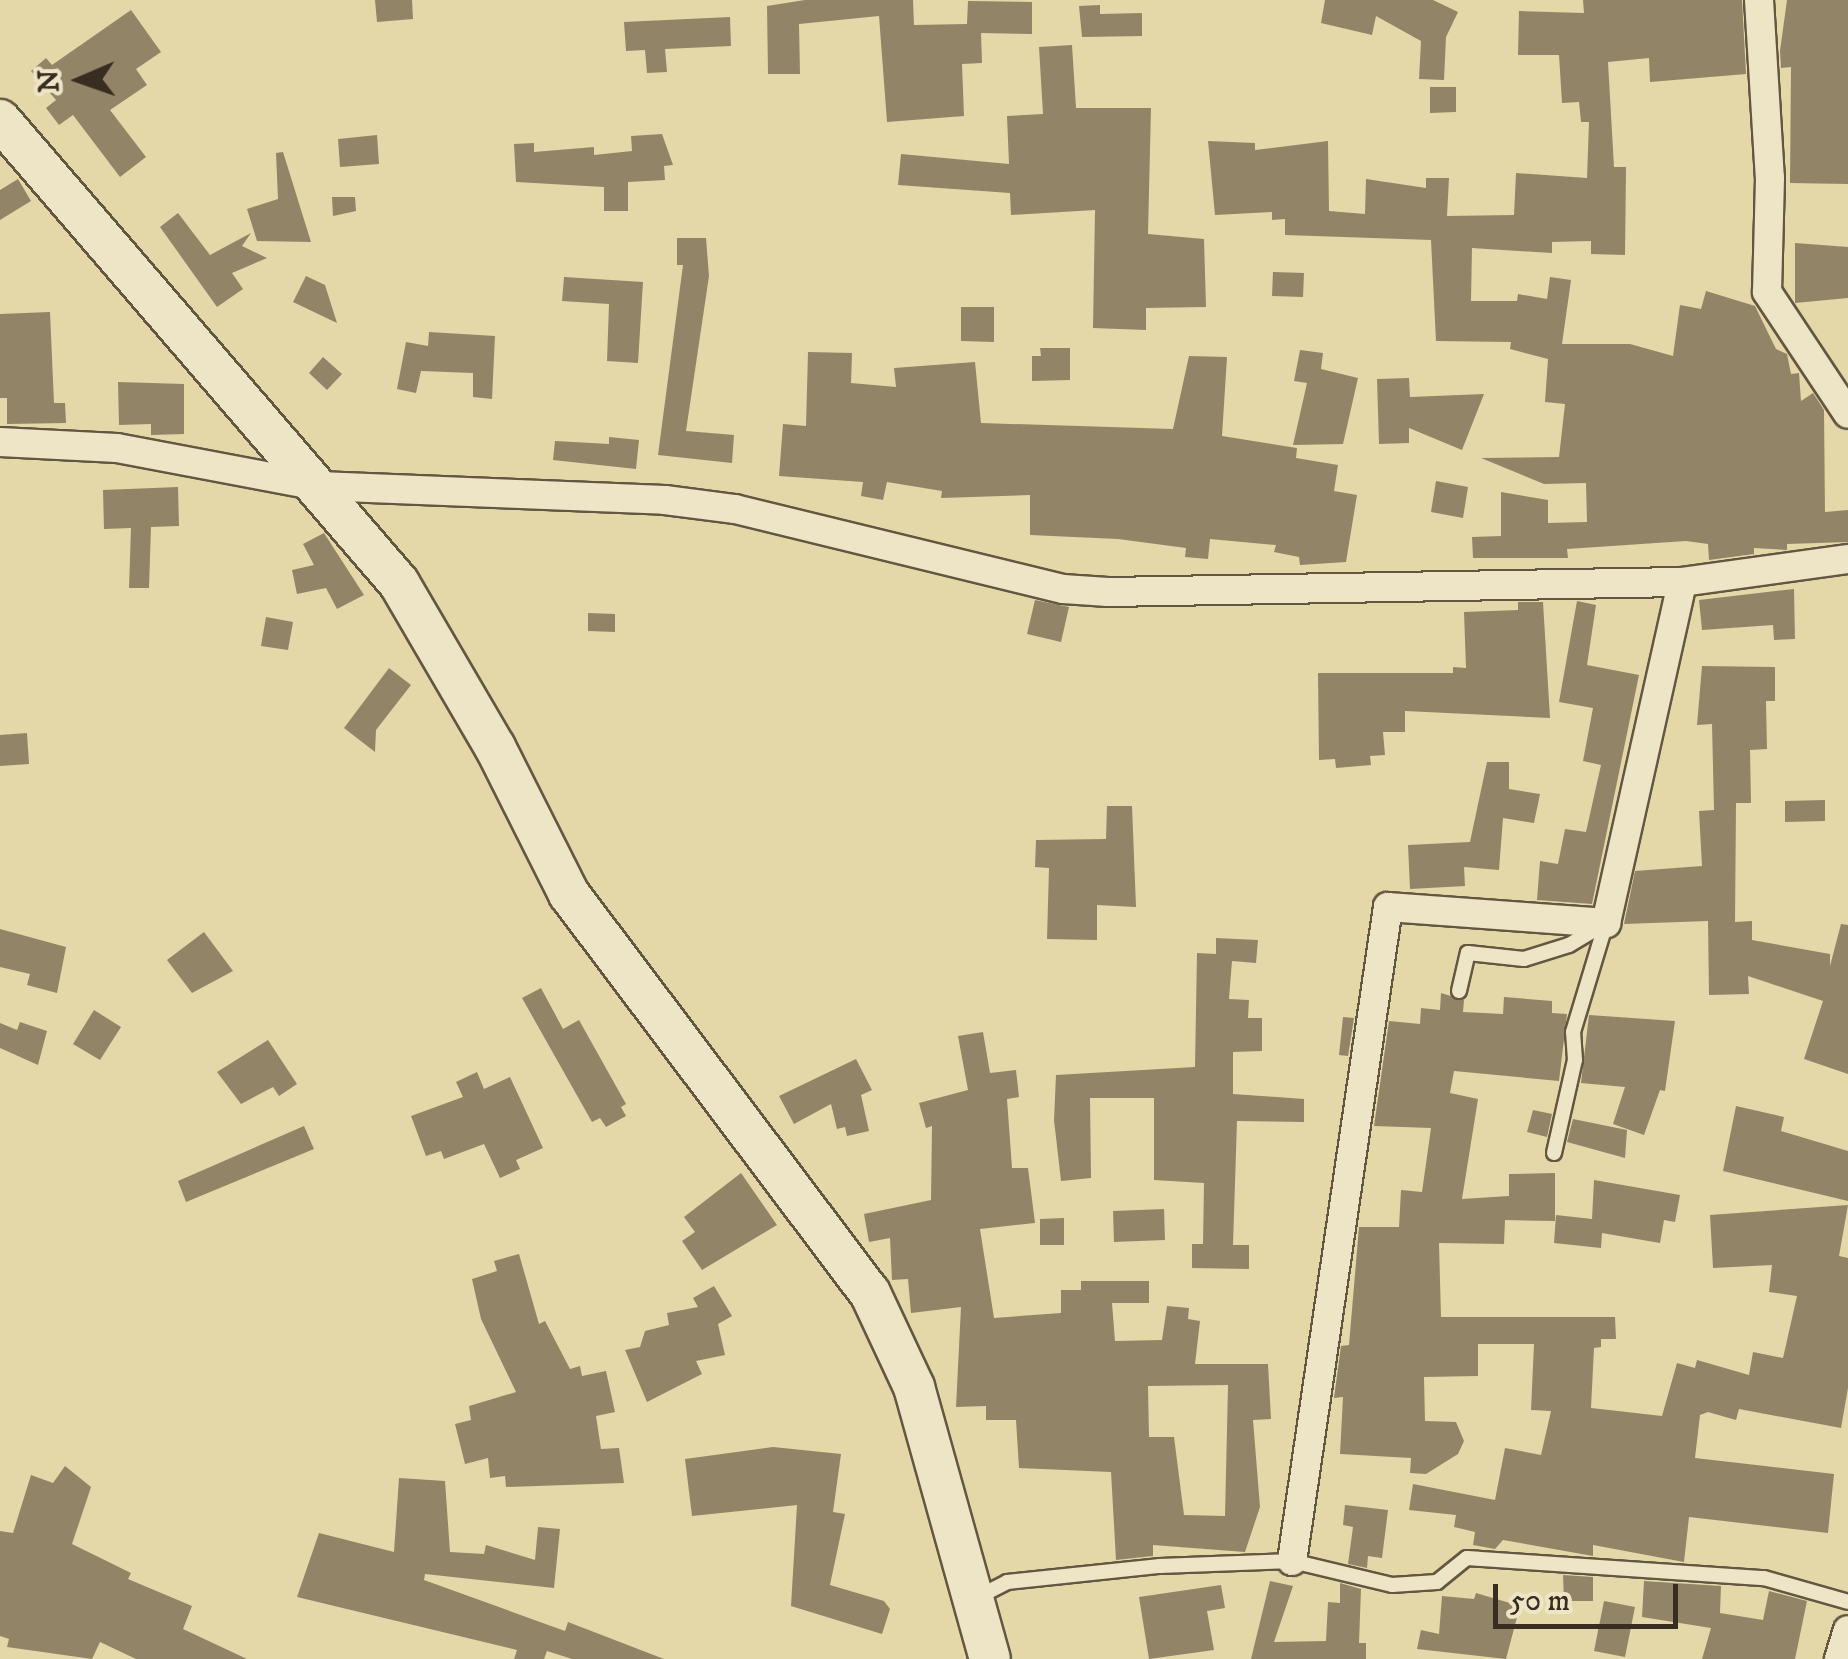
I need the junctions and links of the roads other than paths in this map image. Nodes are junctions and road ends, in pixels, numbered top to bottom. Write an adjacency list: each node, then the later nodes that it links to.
1 (1760, 0): 3 (street)
2 (0, 120): 5 (street)
3 (1848, 414)
4 (0, 442): 5 (street)
5 (319, 486): 7 (street); 12 (street)
6 (1848, 558): 7 (street)
7 (1682, 582): 8 (street)
8 (1606, 923): 9 (lane); 10 (lane); 11 (street)
9 (1459, 991)
10 (1554, 1153)
11 (1292, 1561): 12 (lane); 13 (lane)
12 (969, 1602): 15 (street)
13 (1848, 1602)
14 (1848, 1630): 16 (street)
15 (990, 1659)
16 (1839, 1659)

